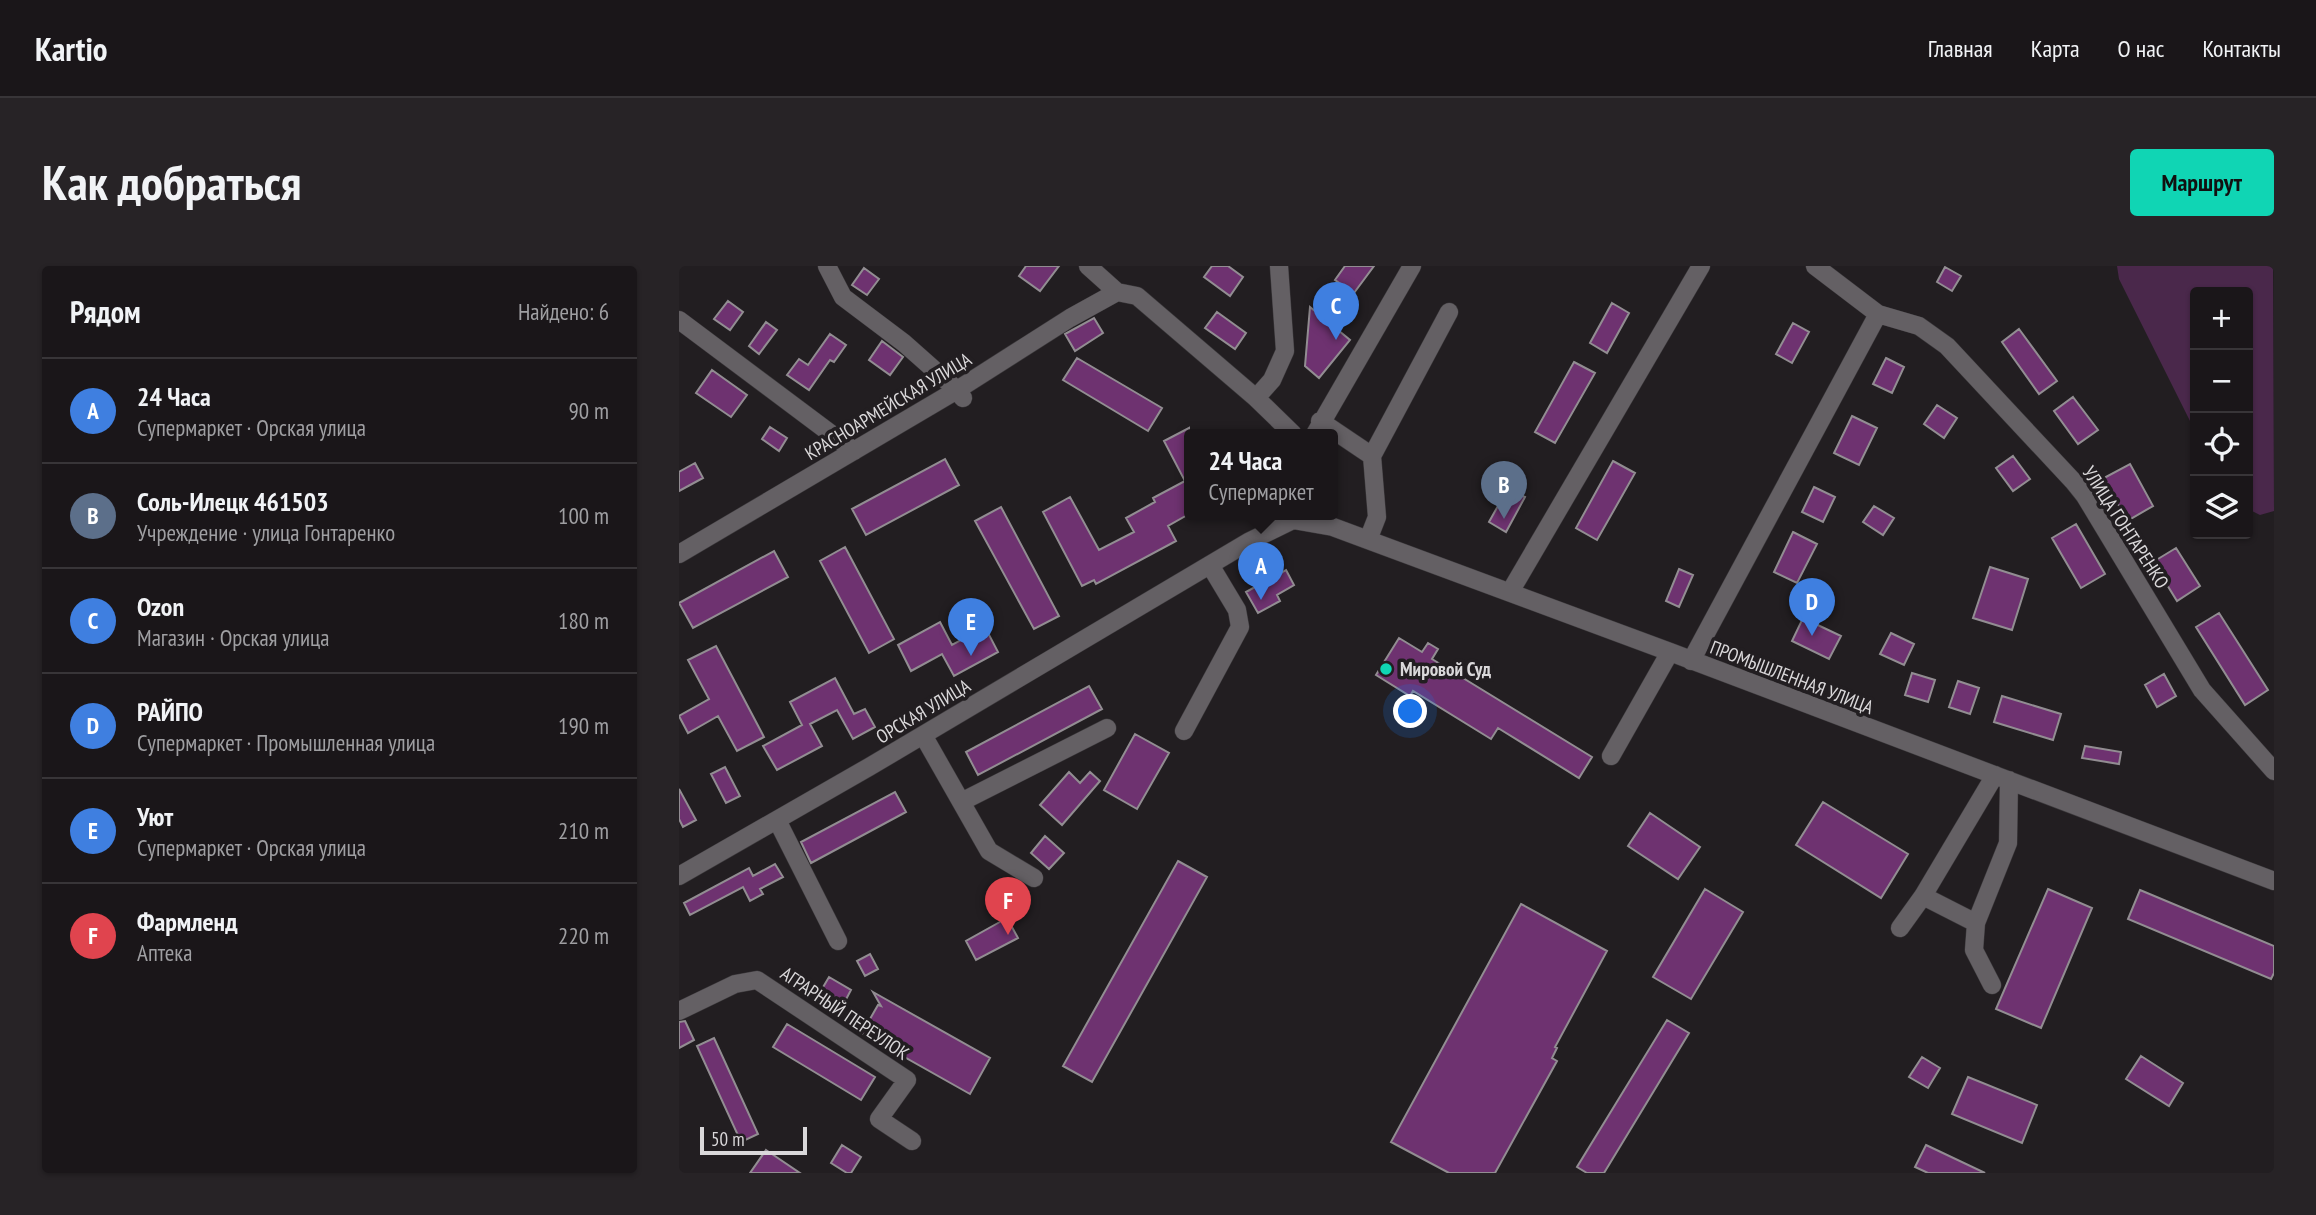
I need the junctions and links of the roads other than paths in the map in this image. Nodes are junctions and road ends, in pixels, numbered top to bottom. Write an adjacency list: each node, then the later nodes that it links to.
1 (827, 266): 11 (street)
2 (1089, 266): 7 (street)
3 (1279, 266): 12 (street)
4 (1412, 266): 13 (street)
5 (1700, 266): 23 (street)
6 (1815, 266): 9 (street, УЛИЦА ГОНТАРЕНКО)
7 (1122, 293): 11 (street, КРАСНОАРМЕЙСКАЯ УЛИЦА); 12 (street)
8 (1449, 312): 17 (street)
9 (1878, 314): 25 (street); 30 (street, УЛИЦА ГОНТАРЕНКО)
10 (679, 320): 16 (street)
11 (960, 394): 16 (street, КРАСНОАРМЕЙСКАЯ УЛИЦА)
12 (1256, 398): 14 (street)
13 (1318, 428)
14 (1288, 429)
15 (1338, 438): 17 (street)
16 (854, 451): 21 (street, КРАСНОАРМЕЙСКАЯ УЛИЦА)
17 (1372, 456): 20 (street)
18 (1288, 520): 22 (street, ОРСКАЯ УЛИЦА)
19 (1305, 520): 20 (street, ПРОМЫШЛЕННАЯ УЛИЦА)
20 (1368, 540): 23 (street, ПРОМЫШЛЕННАЯ УЛИЦА)
21 (679, 554)
22 (1210, 565): 27 (street); 28 (street, ОРСКАЯ УЛИЦА)
23 (1510, 592): 24 (street, ПРОМЫШЛЕННАЯ УЛИЦА)
24 (1670, 652): 25 (street, ПРОМЫШЛЕННАЯ УЛИЦА); 29 (street)
25 (1691, 661): 31 (street, ПРОМЫШЛЕННАЯ УЛИЦА)
26 (1107, 728): 32 (street)
27 (1184, 732)
28 (923, 736): 32 (street); 33 (street, ОРСКАЯ УЛИЦА)
29 (1611, 756)
30 (2274, 771)
31 (2002, 778): 36 (street, ПРОМЫШЛЕННАЯ УЛИЦА); 37 (street); 38 (street)
32 (961, 802): 35 (street)
33 (777, 820): 34 (street, ОРСКАЯ УЛИЦА); 40 (street)
34 (679, 876)
35 (1034, 878)
36 (2274, 881)
37 (1923, 896): 38 (street); 39 (street)
38 (1976, 923): 41 (street)
39 (1901, 928)
40 (838, 941)
41 (1992, 985)
42 (679, 1011): 43 (street, АГРАРНЫЙ ПЕРЕУЛОК)
43 (912, 1141)

